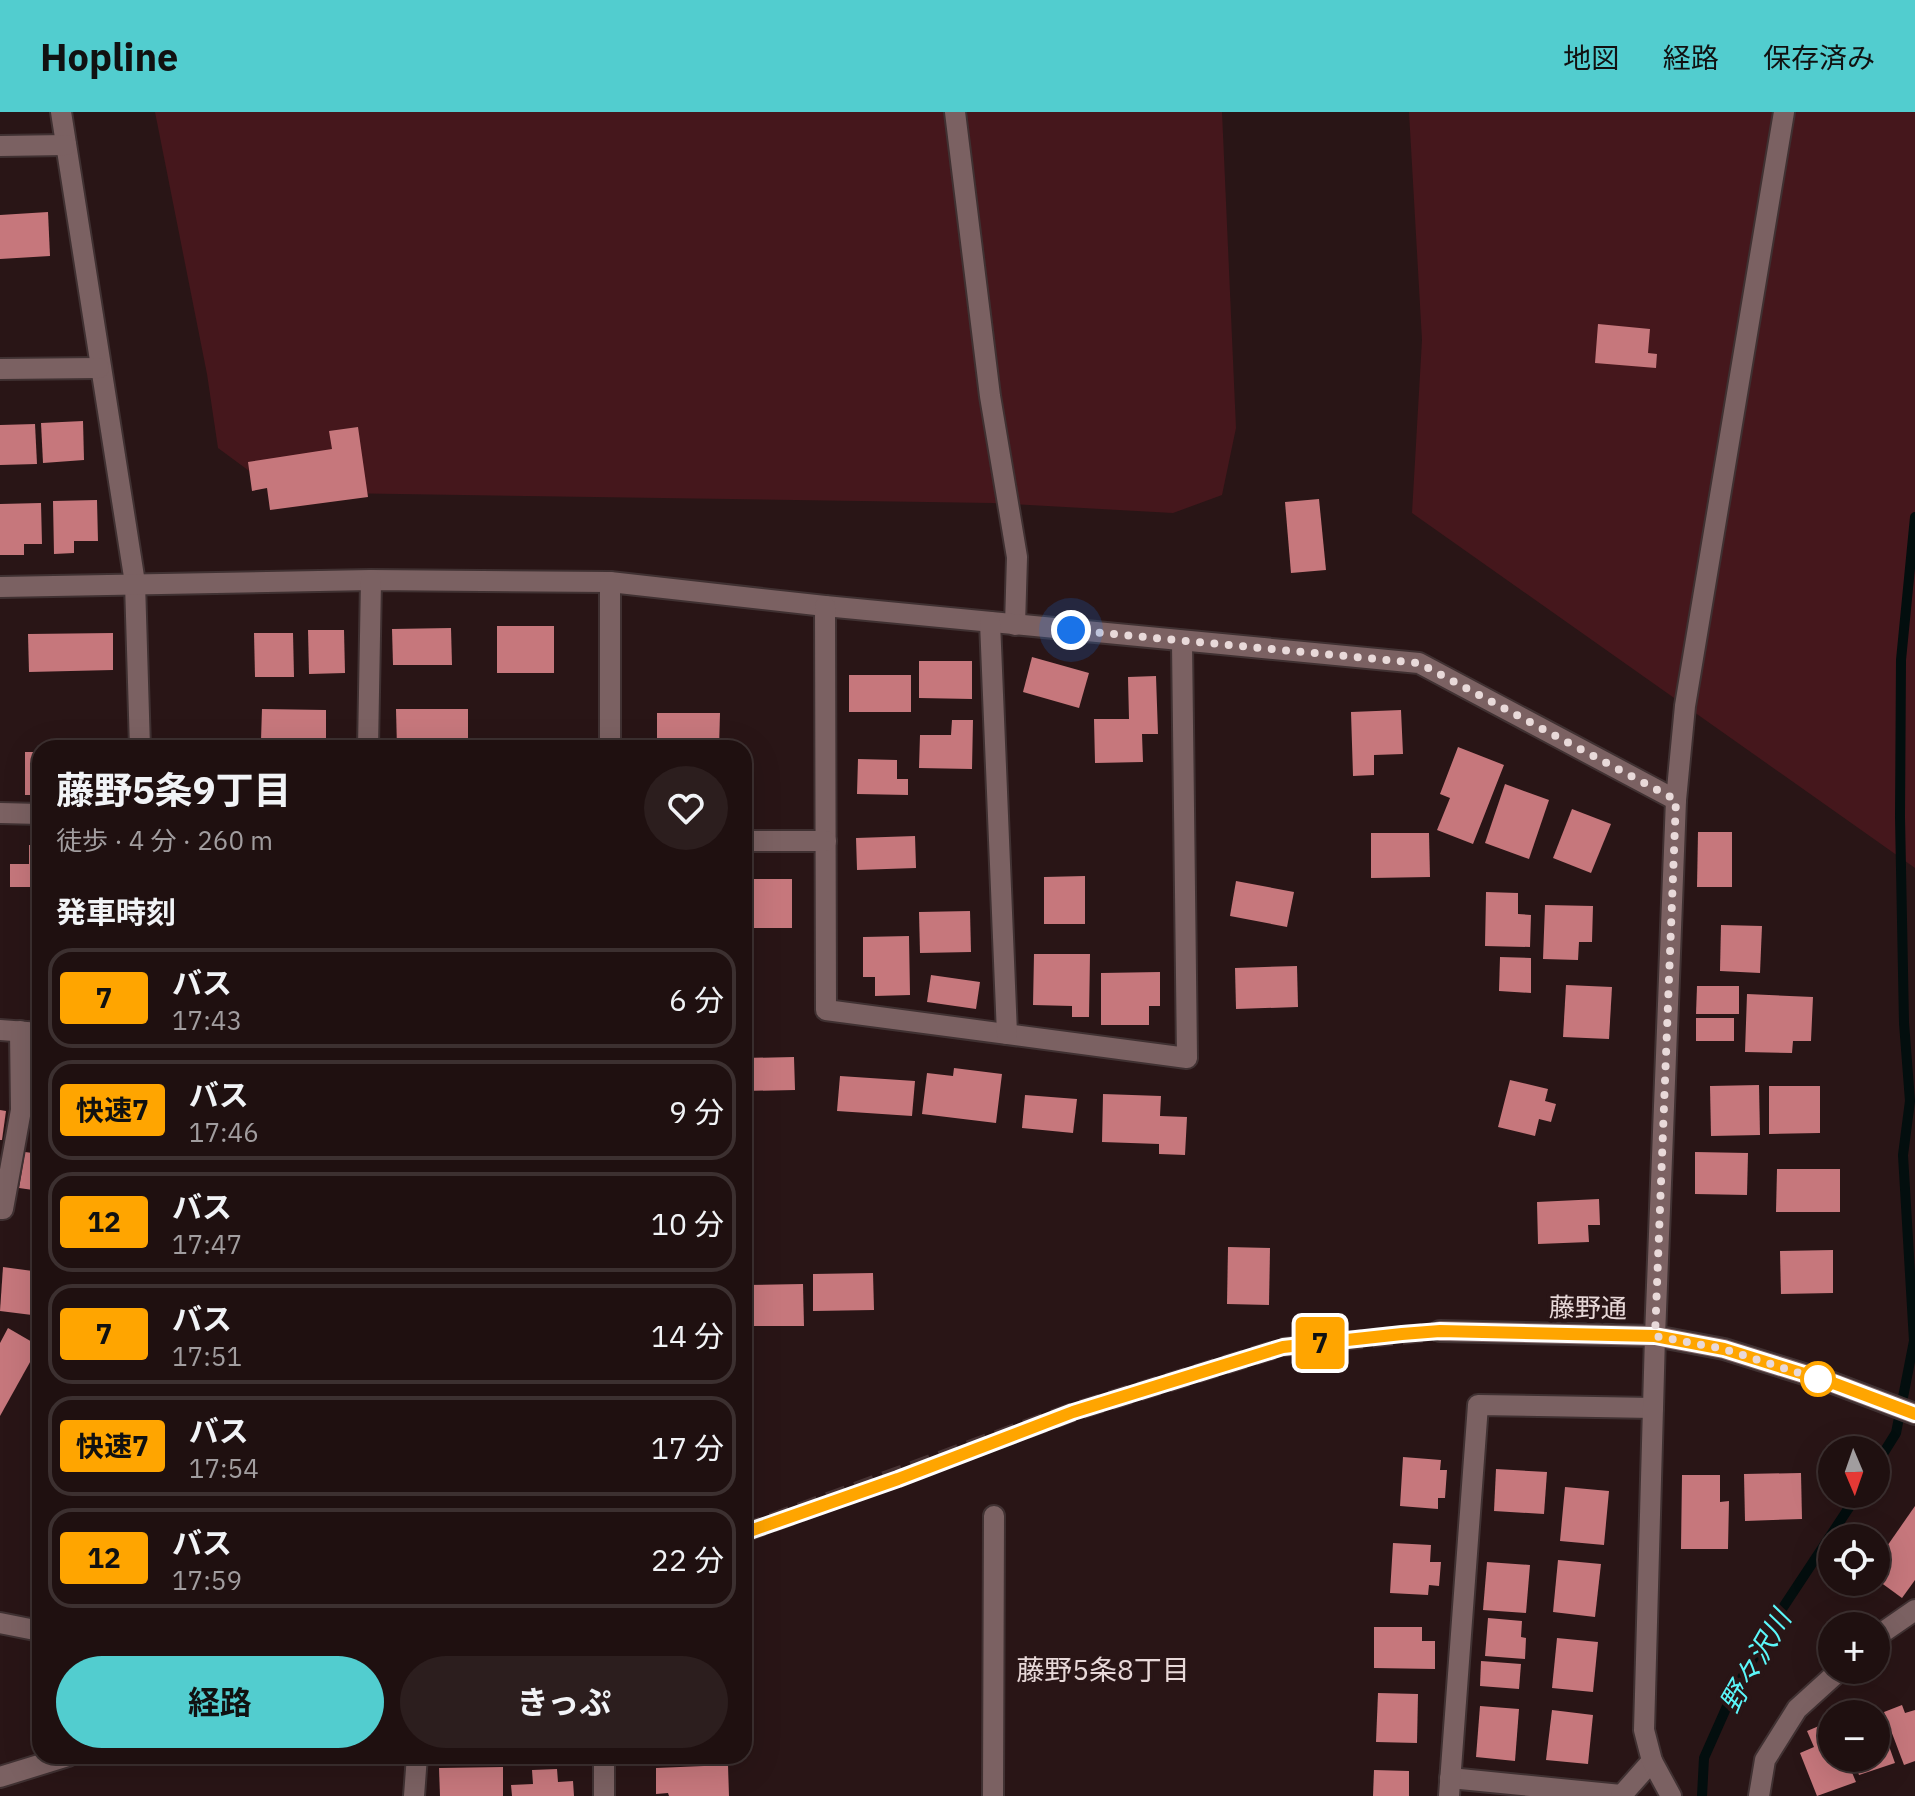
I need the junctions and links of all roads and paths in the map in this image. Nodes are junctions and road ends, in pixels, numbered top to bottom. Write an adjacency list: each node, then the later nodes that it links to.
1 (61, 112): 4 (street)
2 (955, 112): 14 (street)
3 (1784, 112): 19 (street)
4 (66, 145): 5 (street); 6 (street)
5 (0, 146)
6 (99, 368): 7 (street); 10 (street)
7 (0, 369)
8 (371, 580): 9 (street); 10 (street); 17 (street)
9 (610, 582): 12 (street); 18 (street)
10 (135, 583): 11 (street); 16 (street)
11 (0, 587)
12 (825, 606): 13 (street); 23 (street)
13 (990, 622): 14 (street); 25 (street)
14 (1015, 625): 15 (street)
15 (1182, 642): 19 (street); 25 (street)
16 (140, 740)
17 (368, 740)
18 (610, 740)
19 (1676, 800): 28 (street)
20 (0, 813): 21 (street)
21 (32, 814)
22 (752, 841): 23 (street)
23 (826, 841): 25 (street)
24 (20, 1031): 26 (street)
25 (1007, 1034)
26 (0, 1209)
27 (1440, 1331): 28 (street, 藤野通)
28 (1655, 1336): 29 (street); 30 (street, 藤野通)
29 (1653, 1408): 37 (street); 42 (street)
30 (1915, 1414)
31 (994, 1516): 46 (street)
32 (1915, 1610): 34 (street)
33 (0, 1623): 35 (street)
34 (1890, 1627)
35 (32, 1629)
36 (1825, 1684): 48 (street)
37 (1652, 1761): 43 (street); 47 (street)
38 (42, 1764): 41 (street)
39 (416, 1764): 44 (street)
40 (604, 1764): 45 (street)
41 (0, 1777)
42 (1450, 1787): 43 (street)
43 (1621, 1795)
44 (414, 1796)
45 (604, 1796)
46 (993, 1796)
47 (1671, 1796)
48 (1759, 1796)

